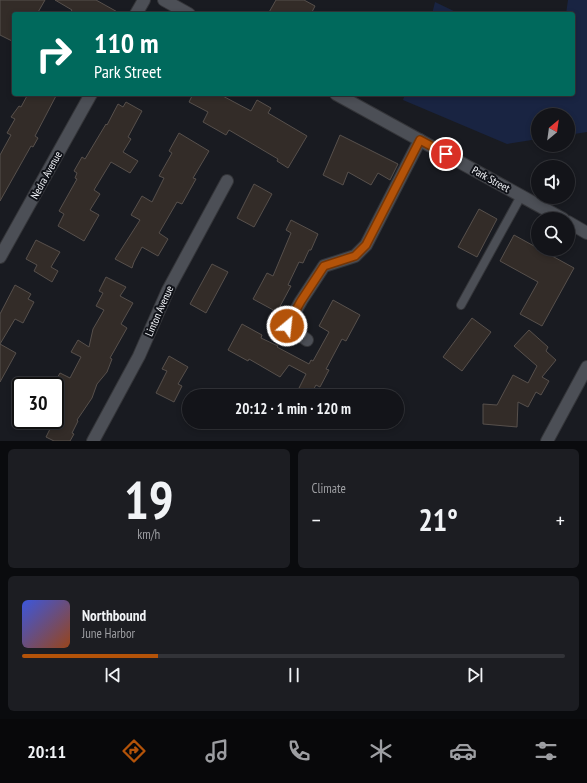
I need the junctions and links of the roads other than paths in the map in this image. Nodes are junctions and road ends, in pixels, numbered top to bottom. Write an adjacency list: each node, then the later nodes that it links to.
1 (144, 0): 3 (street)
2 (166, 1): 4 (street)
3 (137, 12)
4 (185, 12)
5 (90, 96): 13 (street, Nedra Avenue)
6 (340, 96): 7 (street, Park Street)
7 (420, 140): 9 (street, Park Street); 15 (street)
8 (227, 181): 17 (street, Linton Avenue)
9 (521, 196): 10 (street, Park Street); 14 (lane)
10 (550, 212)
11 (575, 226): 12 (street)
12 (587, 233)
13 (0, 257)
14 (461, 305)
15 (307, 340)
16 (587, 367): 18 (street)
17 (93, 441)
18 (547, 441)

